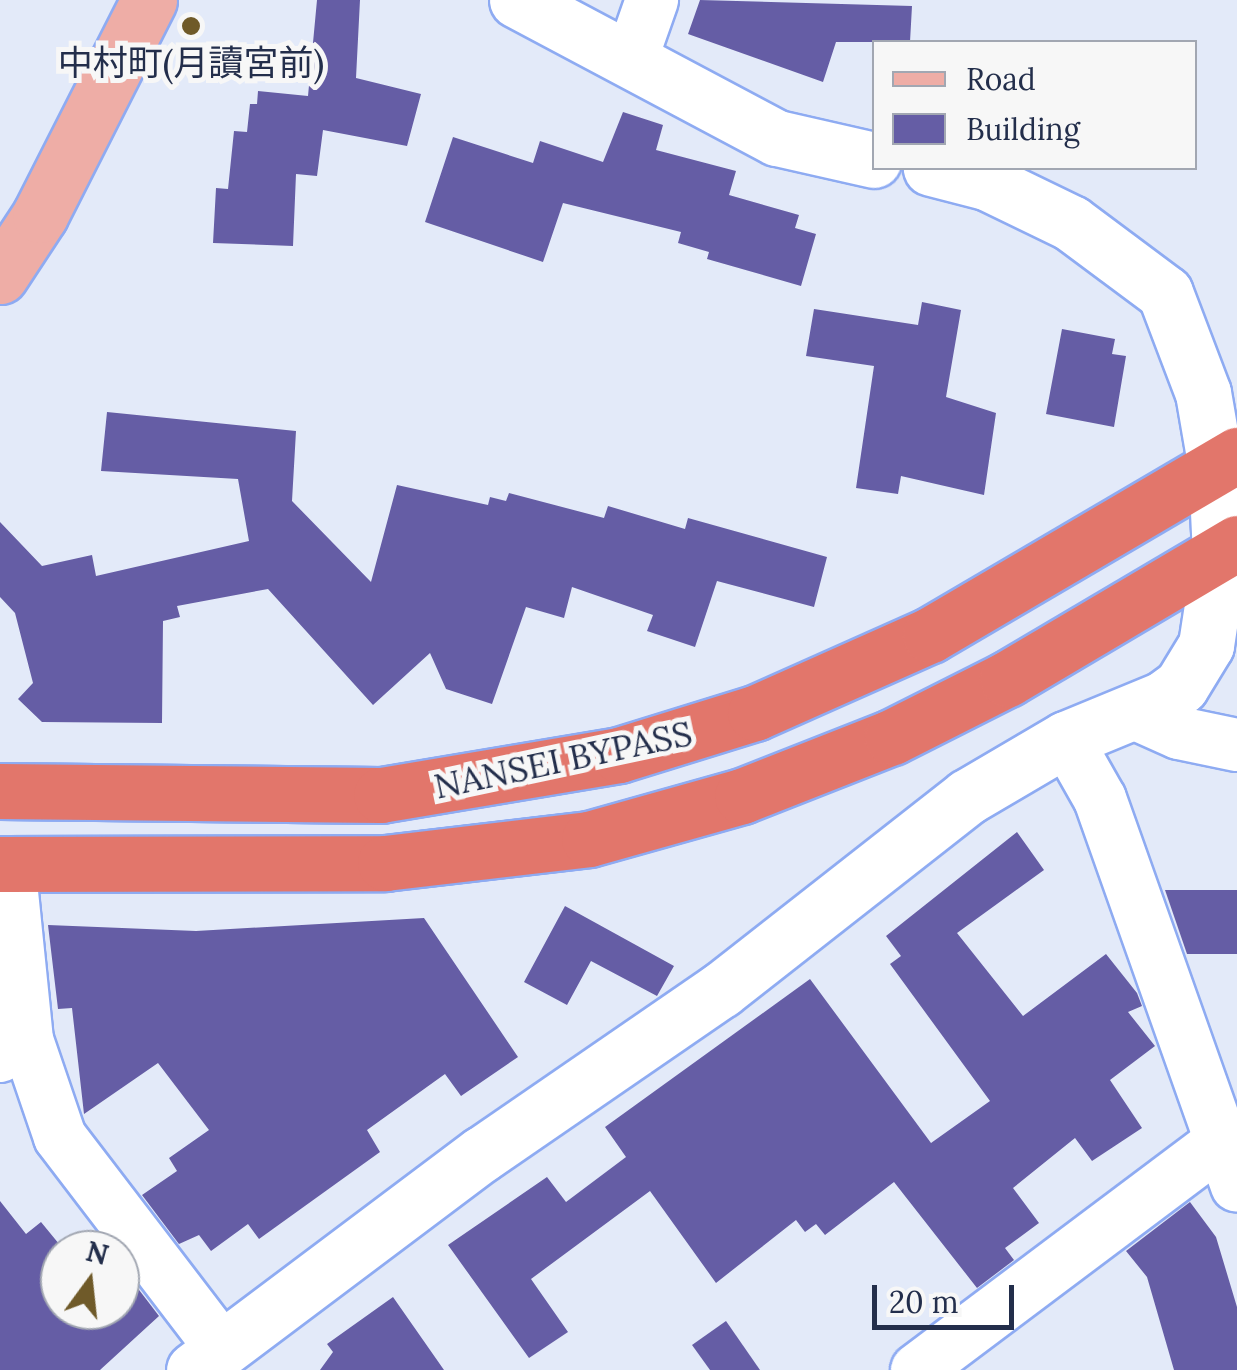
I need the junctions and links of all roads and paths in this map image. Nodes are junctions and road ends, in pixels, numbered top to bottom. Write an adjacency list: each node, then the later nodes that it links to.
1 (149, 0): 7 (main road)
2 (517, 0): 4 (street)
3 (652, 0): 4 (street)
4 (631, 60): 5 (street)
5 (872, 160)
6 (939, 170): 8 (street)
7 (0, 276)
8 (1226, 461): 9 (street); 14 (highway, NANSEI BYPASS)
9 (1228, 549): 10 (street); 15 (highway, NANSEI BYPASS)
10 (1225, 627): 11 (street)
11 (1134, 713): 12 (street); 13 (street)
12 (1066, 739): 17 (street); 18 (street)
13 (1237, 745)
14 (0, 791)
15 (4, 864): 16 (street)
16 (14, 1048): 18 (street)
17 (1230, 1163): 19 (street)
18 (208, 1359)
19 (917, 1370)

